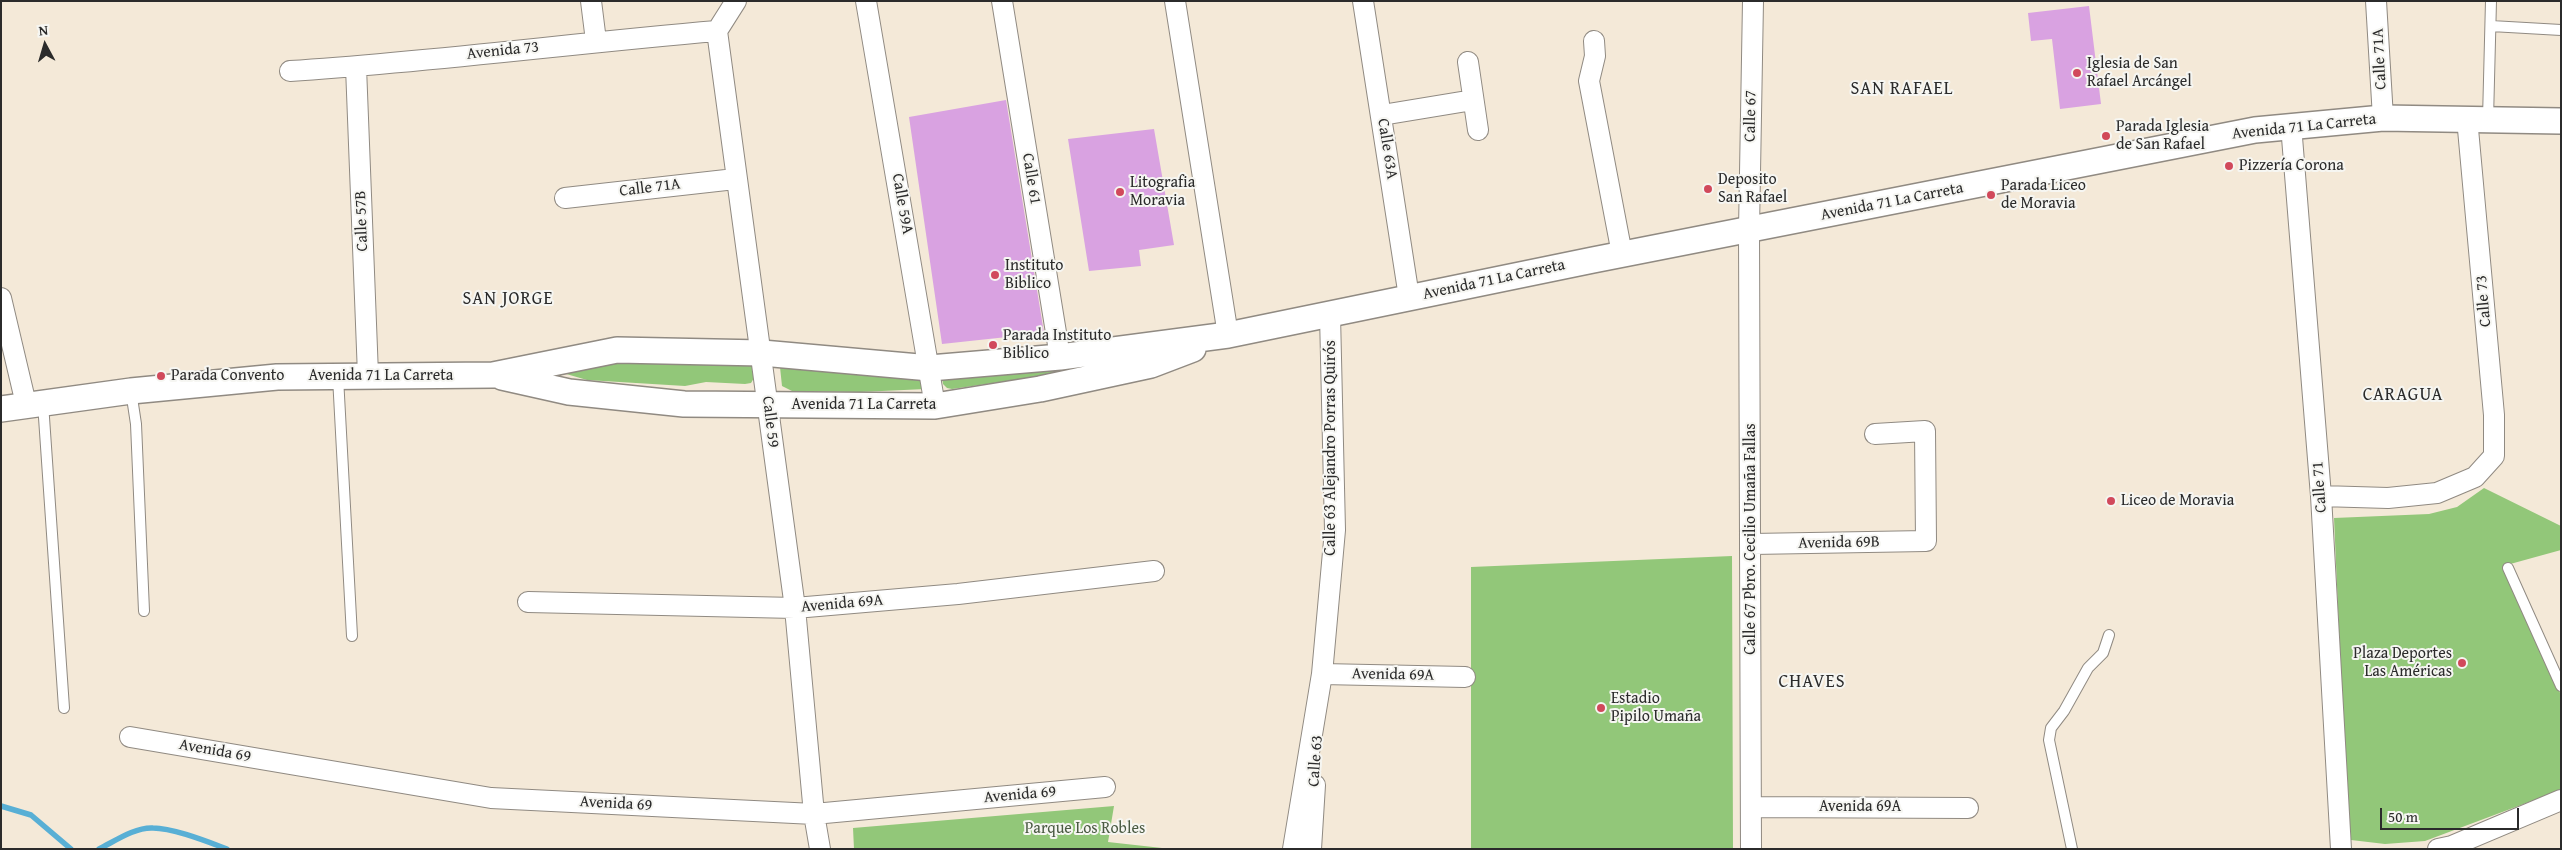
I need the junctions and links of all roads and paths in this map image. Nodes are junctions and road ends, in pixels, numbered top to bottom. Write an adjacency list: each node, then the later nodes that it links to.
1 (591, 1): 13 (street)
2 (736, 1): 12 (street)
3 (866, 1): 35 (street, Calle 59A)
4 (1002, 1): 34 (street, Calle 61)
5 (1174, 1): 32 (street)
6 (1363, 1): 19 (street, Calle 63A)
7 (1753, 1): 27 (street, Calle 67)
8 (2376, 1): 20 (street, Calle 71A)
9 (2491, 1): 10 (lane)
10 (2491, 26): 11 (lane); 21 (lane)
11 (2561, 30)
12 (717, 31): 13 (street, Avenida 73); 25 (street, Calle 59)
13 (596, 41): 16 (street, Avenida 73)
14 (1594, 41): 28 (street)
15 (1468, 62): 18 (street)
16 (356, 67): 17 (street, Avenida 73); 37 (street, Calle 57B)
17 (290, 71)
18 (1474, 100): 19 (street); 24 (street)
19 (1382, 115): 29 (street, Calle 63A)
20 (2383, 118): 21 (street, Avenida 71 La Carreta); 23 (street, Avenida 71 La Carreta)
21 (2478, 118): 22 (street, Avenida 71 La Carreta); 45 (street, Calle 73)
22 (2561, 121)
23 (2291, 125): 27 (street, Avenida 71 La Carreta); 45 (street, Calle 71)
24 (1478, 130)
25 (735, 178): 26 (street, Calle 71A); 33 (street, Calle 59)
26 (565, 198)
27 (1749, 230): 28 (street, Avenida 71 La Carreta); 46 (street, Calle 67 Pbro. Cecilio Umaña Fallas)
28 (1622, 254): 29 (street, Avenida 71 La Carreta)
29 (1409, 297): 31 (street, Avenida 71 La Carreta)
30 (1, 298): 40 (street)
31 (1330, 315): 32 (street, Avenida 71 La Carreta); 54 (street, Calle 63 Alejandro Porras Quirós)
32 (1228, 335): 34 (street, Avenida 71 La Carreta); 42 (street, Avenida 71 La Carreta)
33 (762, 353): 35 (street, Avenida 71 La Carreta); 38 (street, Avenida 71 La Carreta); 41 (street, Calle 59)
34 (1060, 356): 35 (street, Avenida 71 La Carreta)
35 (930, 368): 42 (street, Calle 59A)
36 (338, 375): 37 (street, Avenida 71 La Carreta); 39 (street, Avenida 71 La Carreta); 53 (lane)
37 (368, 375): 38 (street, Avenida 71 La Carreta)
38 (493, 375): 41 (street, Avenida 71 La Carreta)
39 (131, 391): 40 (street, Avenida 71 La Carreta); 51 (lane)
40 (35, 403): 43 (street, Avenida 71 La Carreta); 57 (lane)
41 (767, 406): 42 (street, Avenida 71 La Carreta); 50 (street, Calle 59)
42 (935, 406)
43 (1, 409)
44 (1875, 434): 46 (street, Avenida 69B)
45 (2322, 496): 70 (street, Calle 71)
46 (1752, 544): 61 (street, Calle 67 Pbro. Cecilio Umaña Fallas)
47 (2508, 568): 56 (lane)
48 (1154, 571): 50 (street, Avenida 69A)
49 (528, 602): 50 (street, Avenida 69A)
50 (795, 608): 63 (street, Calle 59)
51 (144, 611)
52 (2109, 635): 69 (lane)
53 (352, 636)
54 (1322, 674): 55 (street, Avenida 69A); 66 (street, Calle 63 Alejandro Porras Quirós); 67 (street, Calle 63)
55 (1465, 677)
56 (2561, 686)
57 (64, 708)
58 (130, 737): 63 (street, Avenida 69)
59 (1105, 786): 63 (street, Avenida 69)
60 (2561, 800): 64 (street)
61 (1752, 807): 62 (street, Avenida 69A); 68 (street, Calle 67 Pbro. Cecilio Umaña Fallas)
62 (1968, 808)
63 (814, 814): 65 (street, Calle 59)
64 (2448, 848)
65 (820, 849)
66 (1293, 849)
67 (1311, 849)
68 (1751, 849)
69 (2072, 849)
70 (2341, 849)

